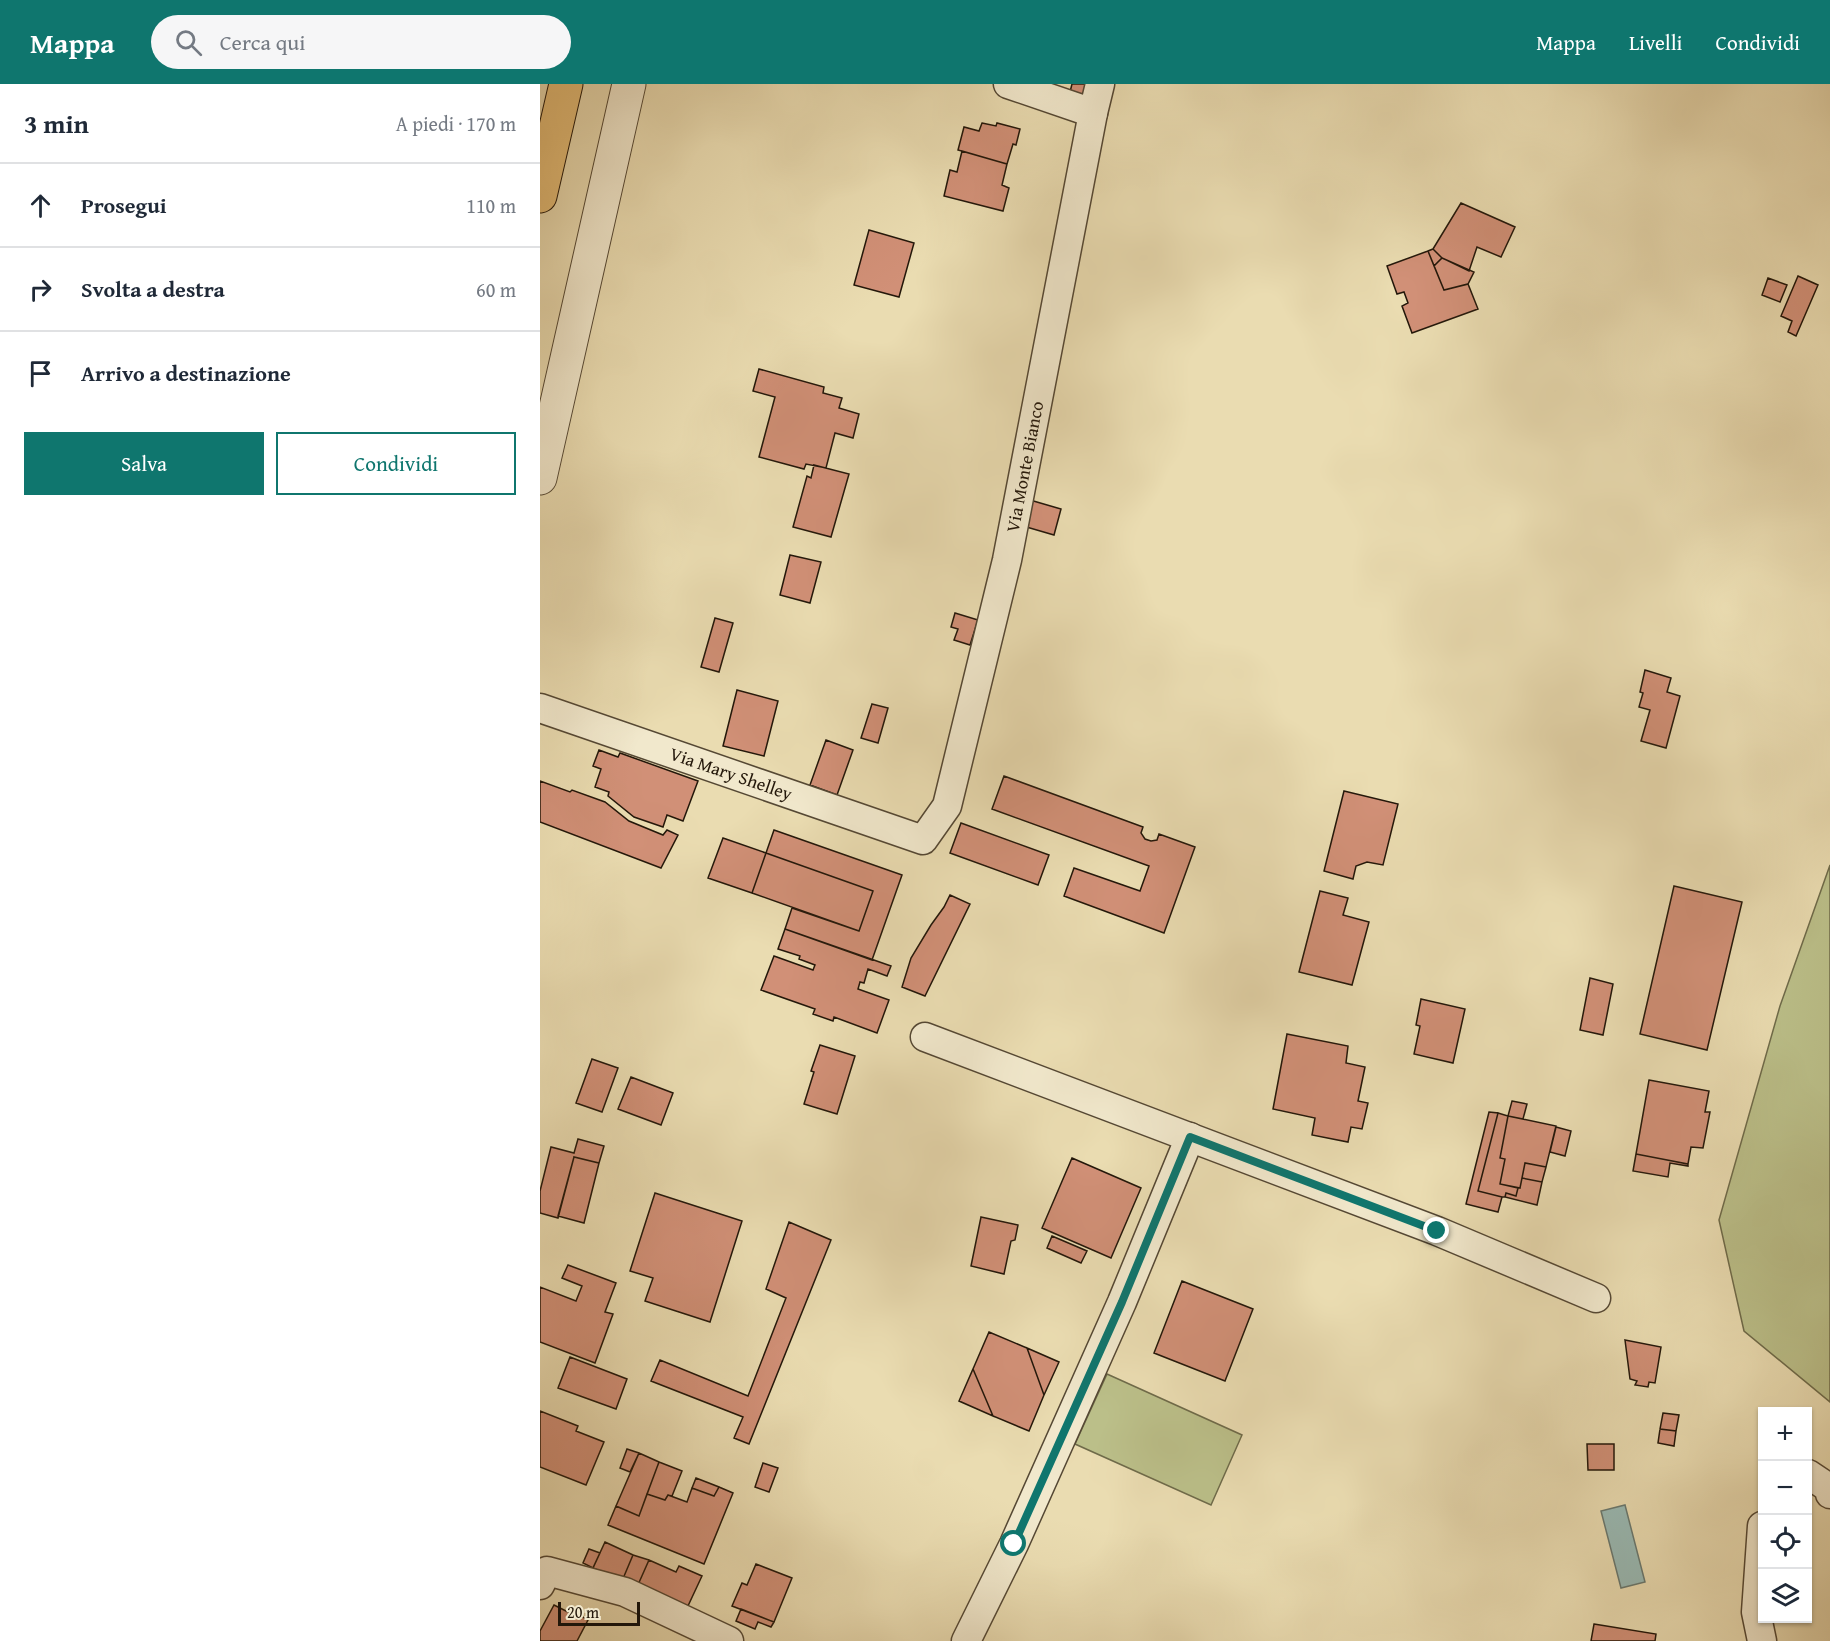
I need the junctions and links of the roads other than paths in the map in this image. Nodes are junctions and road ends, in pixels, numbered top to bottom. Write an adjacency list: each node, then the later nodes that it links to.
1 (566, 84): 6 (highway)
2 (629, 84): 7 (street)
3 (1008, 84): 5 (street)
4 (1100, 84): 5 (street, Via Monte Bianco)
5 (1093, 113): 9 (street, Via Monte Bianco)
6 (540, 196)
7 (540, 478)
8 (540, 708): 9 (street, Via Mary Shelley)
9 (923, 840)
10 (925, 1037): 11 (street)
11 (1190, 1137): 12 (street); 18 (street)
12 (1596, 1298)
13 (1812, 1477): 14 (street)
14 (1830, 1494)
15 (1759, 1569): 19 (street)
16 (540, 1585): 17 (street)
17 (729, 1641)
18 (966, 1641)
19 (1762, 1641)

